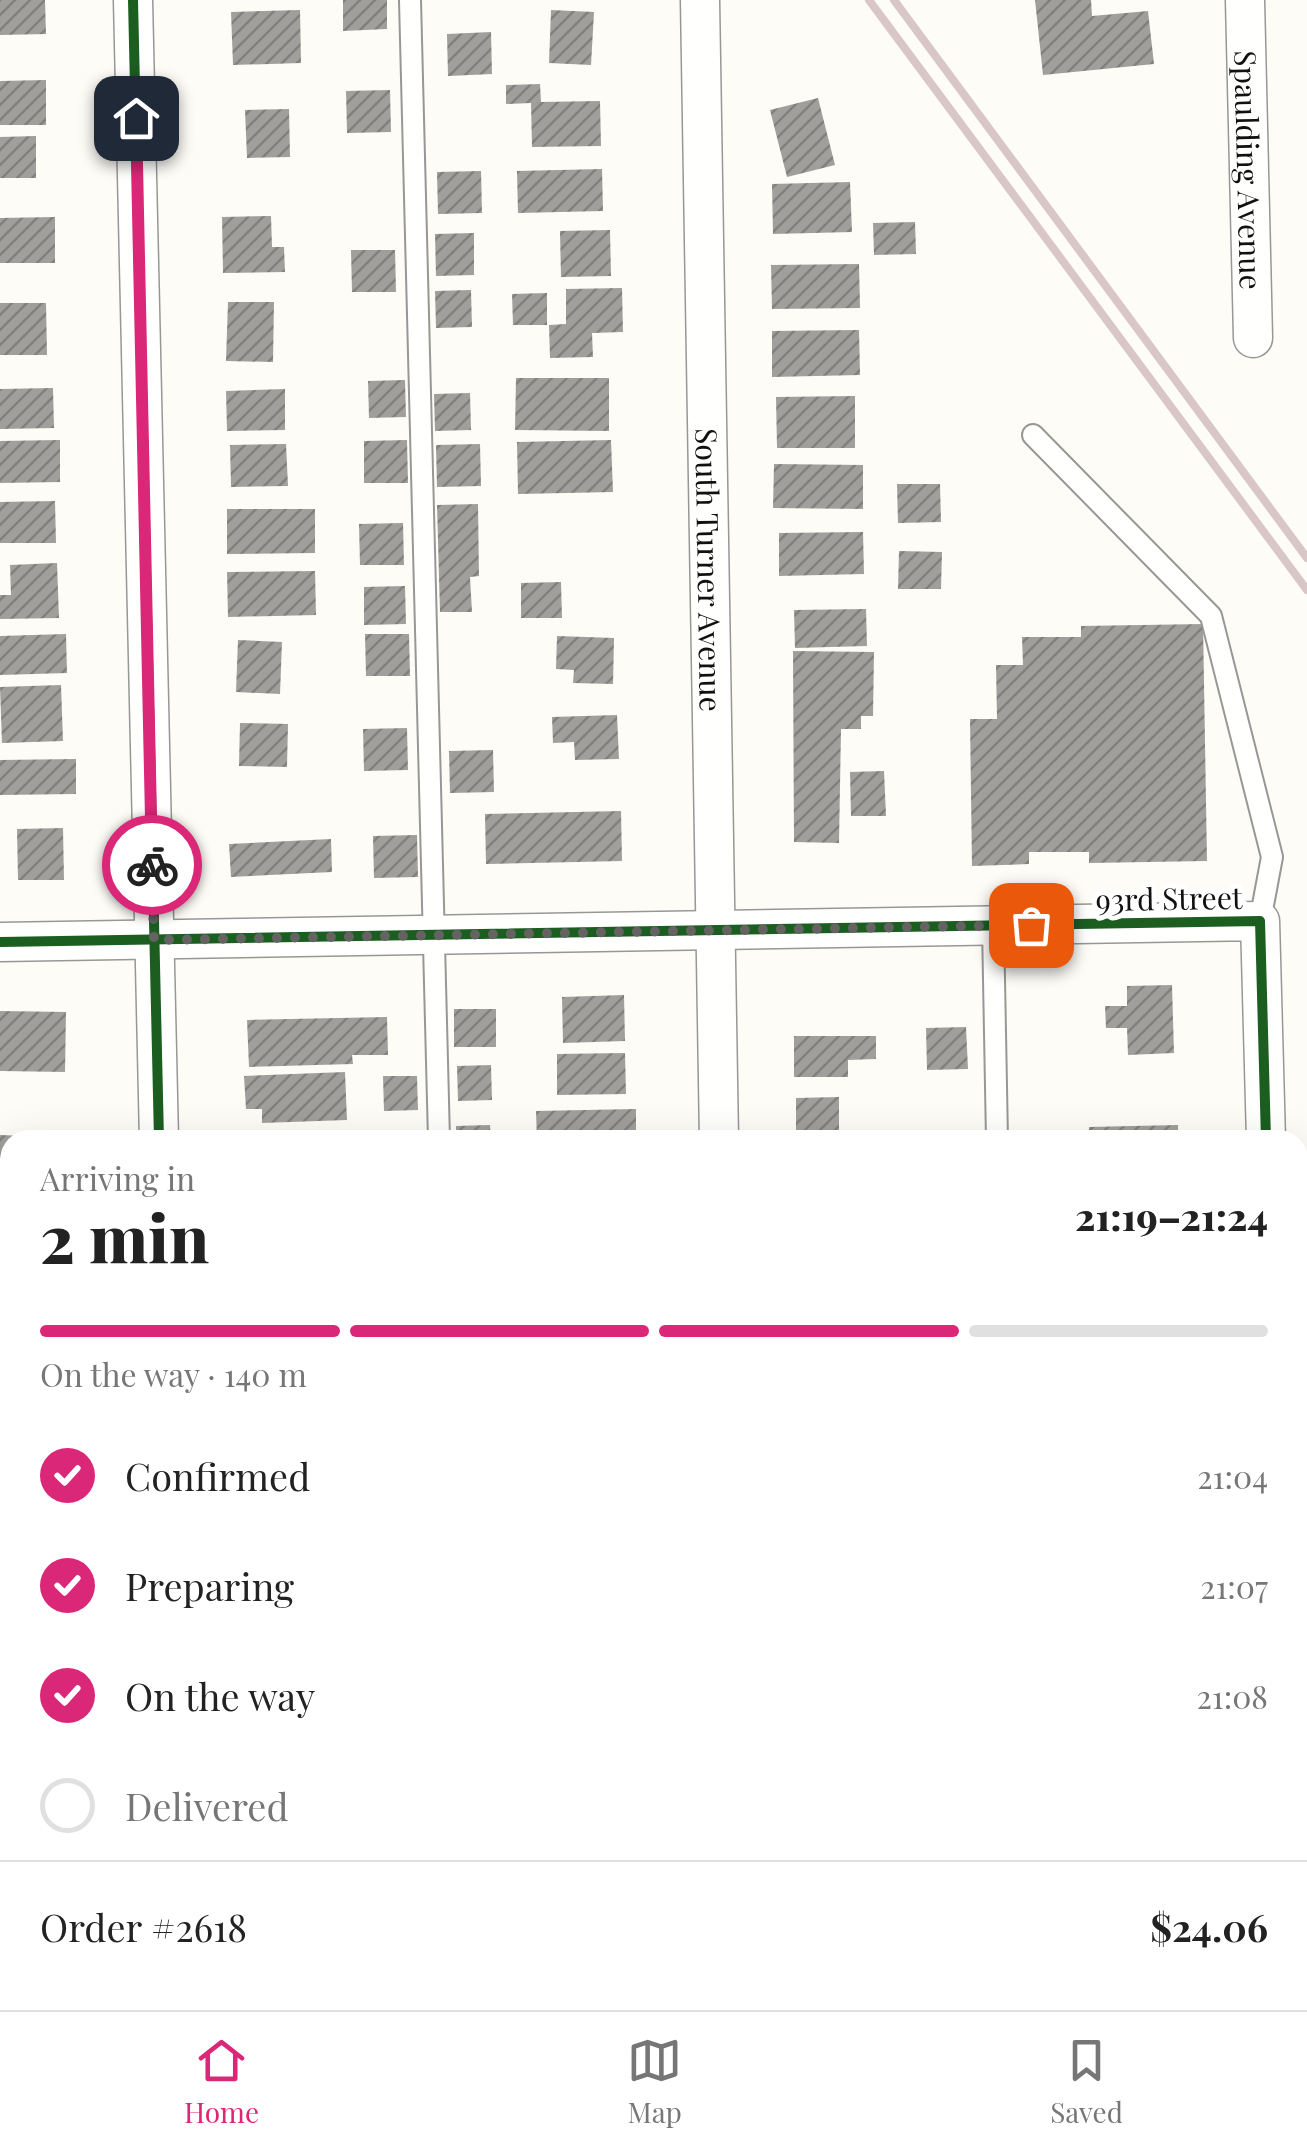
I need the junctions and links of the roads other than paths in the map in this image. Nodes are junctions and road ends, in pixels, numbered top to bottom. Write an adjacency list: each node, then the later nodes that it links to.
1 (133, 0): 11 (street)
2 (410, 0): 10 (lane)
3 (700, 0): 9 (street, South Turner Avenue)
4 (1245, 0): 5 (street, Spaulding Avenue)
5 (1254, 338)
6 (1033, 435): 7 (lane)
7 (1260, 921): 8 (street, 93rd Street); 17 (street)
8 (993, 926): 9 (street, 93rd Street); 16 (lane)
9 (716, 930): 10 (street, 93rd Street); 15 (street, South Turner Avenue)
10 (435, 934): 11 (street, 93rd Street); 14 (lane)
11 (154, 940): 12 (street, 93rd Street); 13 (street)
12 (0, 942)
13 (159, 1130)
14 (440, 1130)
15 (719, 1130)
16 (997, 1130)
17 (1266, 1130)

